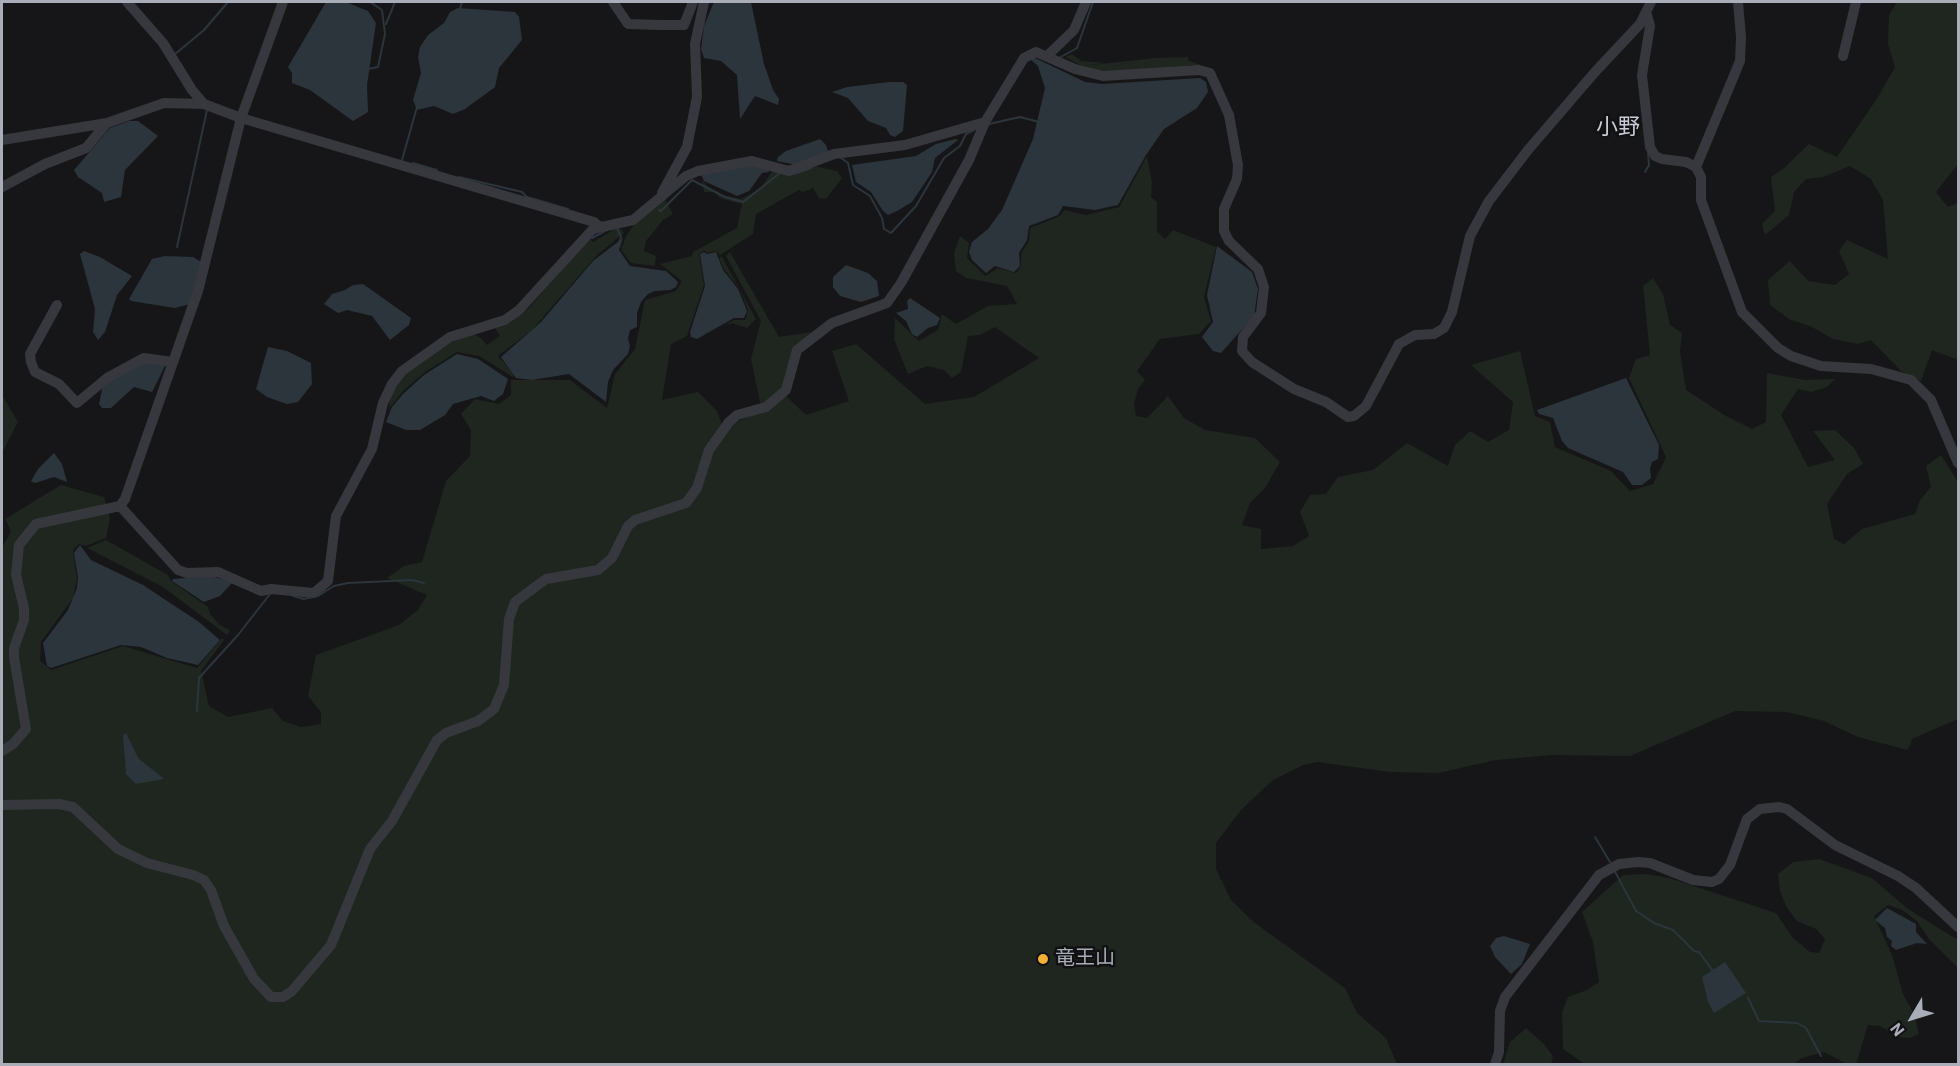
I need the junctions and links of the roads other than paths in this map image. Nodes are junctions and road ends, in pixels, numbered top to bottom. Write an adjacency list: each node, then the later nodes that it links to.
1 (127, 2): 13 (street)
2 (284, 2): 14 (street)
3 (613, 2): 4 (street)
4 (693, 2)
5 (704, 2): 20 (street)
6 (1086, 2): 12 (street)
7 (1651, 2): 10 (street)
8 (1738, 2): 18 (street)
9 (1856, 2): 11 (street)
10 (1647, 15): 12 (street); 18 (street)
11 (1843, 56)
12 (1053, 59): 15 (street)
13 (204, 104): 14 (street); 16 (street)
14 (241, 118): 21 (street); 23 (street)
15 (985, 122): 20 (street); 27 (street)
16 (107, 123): 17 (street); 19 (street)
17 (2, 140)
18 (1696, 167): 24 (street)
19 (2, 187)
20 (659, 198): 21 (street)
21 (600, 226): 25 (street)
22 (57, 305): 23 (street)
23 (172, 362): 25 (street)
24 (1958, 462)
25 (120, 506): 26 (street)
26 (2, 750)
27 (2, 805)
28 (1959, 927): 29 (street)
29 (1496, 1065)

